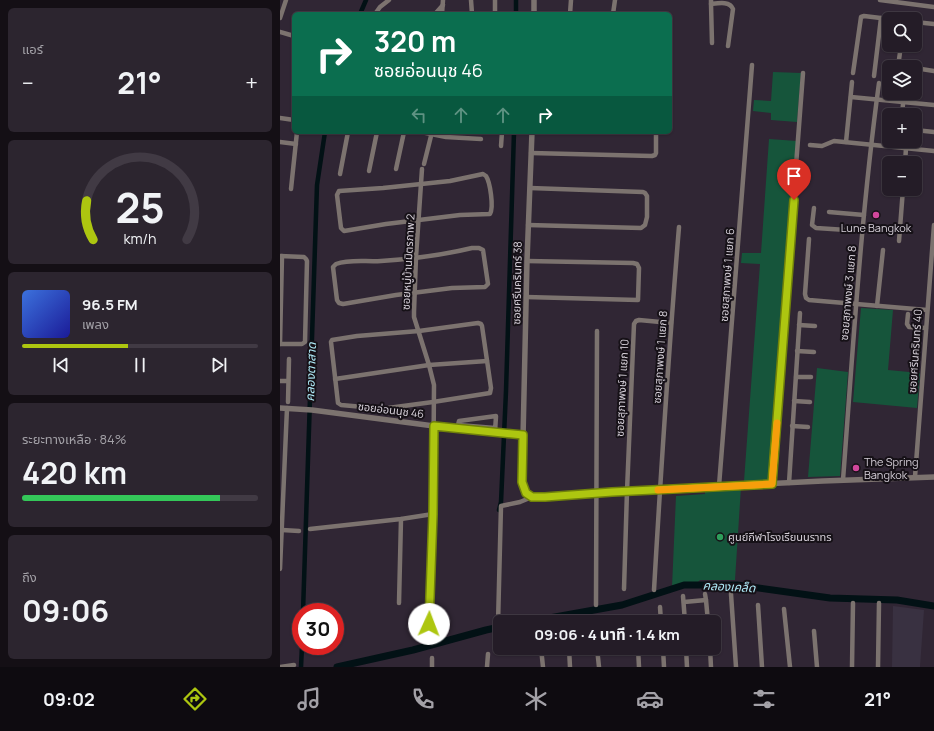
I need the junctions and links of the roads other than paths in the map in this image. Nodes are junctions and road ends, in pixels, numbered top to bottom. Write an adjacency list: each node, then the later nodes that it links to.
1 (286, 0): 20 (street)
2 (389, 0): 12 (street)
3 (471, 0): 15 (street)
4 (495, 0): 16 (street)
5 (534, 0): 17 (street)
6 (571, 0): 18 (street)
7 (615, 0): 19 (street)
8 (880, 0): 11 (street)
9 (443, 2): 13 (street); 14 (street)
10 (711, 2): 26 (street); 27 (street)
11 (934, 6)
12 (376, 12)
13 (436, 12)
14 (442, 12)
15 (472, 12)
16 (495, 12)
17 (534, 12)
18 (570, 12)
19 (613, 12)
20 (280, 18)
21 (881, 18): 32 (street); 33 (street)
22 (922, 23): 23 (street)
23 (934, 24)
24 (280, 32): 25 (street)
25 (292, 35)
26 (712, 43)
27 (728, 46)
28 (752, 65): 130 (street, ซอยสุภาพงษ์ 1 แยก 6)
29 (922, 69): 30 (street)
30 (934, 71)
31 (803, 73): 129 (street)
32 (853, 73)
33 (874, 76)
34 (852, 82): 36 (street)
35 (879, 83): 37 (street, ซอยสุภาพงษ์ 3 แยก 8)
36 (851, 97): 37 (street); 58 (street)
37 (876, 99): 38 (street); 60 (street, ซอยสุภาพงษ์ 3 แยก 8)
38 (903, 102): 39 (street); 40 (street)
39 (934, 105)
40 (903, 108)
41 (280, 118): 42 (street)
42 (292, 120)
43 (922, 131): 44 (street)
44 (934, 132)
45 (297, 134): 59 (street)
46 (348, 134): 72 (street)
47 (376, 134): 71 (street)
48 (404, 134): 69 (street)
49 (432, 134): 68 (street)
50 (436, 134): 55 (street)
51 (461, 134): 55 (street)
52 (502, 134): 63 (street)
53 (532, 134): 66 (street, ซอยศรีนครินทร์ 38)
54 (656, 134): 66 (street)
55 (461, 138): 56 (street)
56 (481, 139)
57 (280, 142): 59 (street)
58 (846, 142): 60 (street); 61 (street)
59 (296, 144): 74 (street)
60 (870, 144): 62 (street); 79 (street, ซอยสุภาพงษ์ 3 แยก 8)
61 (810, 145)
62 (882, 145)
63 (501, 146)
64 (906, 148): 65 (street); 67 (street)
65 (934, 151)
66 (531, 153): 75 (street, ซอยศรีนครินทร์ 38)
67 (905, 156)
68 (424, 164)
69 (396, 169)
70 (422, 169): 73 (street, ซอยหมู่บ้านมิตรภาพ 2)
71 (369, 171)
72 (340, 174)
73 (421, 184): 80 (street, ซอยหมู่บ้านมิตรภาพ 2); 80 (street); 80 (street)
74 (291, 188)
75 (530, 188): 81 (street, ซอยศรีนครินทร์ 38); 81 (street)
76 (902, 196): 86 (street)
77 (814, 208): 84 (street)
78 (829, 212): 79 (street)
79 (864, 215): 84 (street, ซอยสุภาพงษ์ 3 แยก 8)
80 (419, 220): 89 (street, ซอยหมู่บ้านมิตรภาพ 2)
81 (528, 225): 90 (street, ซอยศรีนครินทร์ 38)
82 (934, 225): 95 (street, ซอยศรีนครินทร์ 40)
83 (679, 227): 98 (street, ซอยสุภาพงษ์ 1 แยก 8)
84 (862, 232): 93 (street, ซอยสุภาพงษ์ 3 แยก 8)
85 (810, 238): 93 (street)
86 (899, 241)
87 (883, 250): 94 (street)
88 (281, 256): 104 (street); 104 (street)
89 (416, 257): 91 (street, ซอยหมู่บ้านมิตรภาพ 2); 91 (street); 91 (street)
90 (527, 261): 92 (street, ซอยศรีนครินทร์ 38); 92 (street)
91 (414, 293): 102 (street, ซอยหมู่บ้านมิตรภาพ 2)
92 (526, 297): 124 (street, ซอยศรีนครินทร์ 38)
93 (856, 304): 94 (street); 127 (street, ซอยสุภาพงษ์ 3 แยก 8)
94 (877, 306): 95 (street)
95 (927, 310): 101 (street, ซอยศรีนครินทร์ 40)
96 (800, 314): 99 (street)
97 (908, 314): 101 (street)
98 (671, 323): 131 (street, ซอยสุภาพงษ์ 1 แยก 8); 132 (street, ซอยสุภาพงษ์ 1 แยก 10)
99 (799, 325): 100 (street); 105 (street)
100 (815, 326)
101 (926, 328): 125 (street, ซอยศรีนครินทร์ 40)
102 (419, 331): 108 (street); 109 (street, ซอยหมู่บ้านมิตรภาพ 2); 112 (street)
103 (597, 331): 133 (street)
104 (280, 344)
105 (797, 351): 106 (street); 110 (street)
106 (814, 352)
107 (289, 359): 114 (street)
108 (487, 361): 109 (street); 116 (street)
109 (429, 365): 112 (street); 116 (street, ซอยหมู่บ้านมิตรภาพ 2)
110 (796, 377): 111 (street); 115 (street)
111 (811, 377)
112 (335, 379): 116 (street)
113 (280, 381): 114 (street)
114 (288, 381): 118 (street)
115 (794, 401): 117 (street); 121 (street)
116 (433, 402): 120 (street, ซอยหมู่บ้านมิตรภาพ 2)
117 (810, 402)
118 (288, 405): 119 (street, ซอยอ่อนนุช 46); 120 (street, ซอยอ่อนนุช 46); 138 (street)
119 (280, 408)
120 (434, 426): 123 (street, ซอยอ่อนนุช 46); 135 (street, ซอยหมู่บ้านมิตรภาพ 2)
121 (792, 426): 122 (street); 128 (street)
122 (808, 427)
123 (496, 431): 123 (street); 124 (street, ซอยอ่อนนุช 46)
124 (523, 435): 134 (street, ซอยศรีนครินทร์ 38)
125 (915, 477): 126 (street); 127 (street)
126 (934, 477)
127 (843, 480): 128 (street)
128 (789, 483): 129 (street)
129 (772, 484): 130 (street)
130 (719, 486): 131 (street)
131 (660, 489): 132 (street); 142 (street, ซอยสุภาพงษ์ 1 แยก 8)
132 (627, 491): 133 (street); 141 (street)
133 (597, 492): 134 (street); 151 (street)
134 (532, 497): 155 (street)
135 (433, 514): 136 (street); 160 (street, ซอยหมู่บ้านมิตรภาพ 2)
136 (401, 518): 137 (street); 148 (street)
137 (310, 529)
138 (282, 530): 139 (street); 140 (street)
139 (299, 530)
140 (280, 569)
141 (624, 589)
142 (654, 590)
143 (705, 594): 146 (street)
144 (731, 594): 181 (street)
145 (683, 596): 147 (street)
146 (706, 600): 147 (street); 158 (street)
147 (684, 602): 157 (street)
148 (399, 603)
149 (853, 603): 185 (street)
150 (879, 603): 186 (street)
151 (596, 605)
152 (758, 605): 182 (street)
153 (660, 607): 156 (street)
154 (784, 608): 183 (street)
155 (498, 615)
156 (661, 615)
157 (685, 615)
158 (707, 615)
159 (814, 631): 184 (street)
160 (429, 639)
161 (488, 654): 173 (street)
162 (542, 655): 174 (street)
163 (569, 655): 175 (street)
164 (597, 655): 176 (street)
165 (638, 655): 177 (street)
166 (663, 655): 178 (street)
167 (686, 655): 179 (street)
168 (710, 655): 180 (street)
169 (432, 658): 172 (street)
170 (294, 665): 171 (street)
171 (280, 667)
172 (432, 667)
173 (487, 667)
174 (543, 667)
175 (570, 667)
176 (598, 667)
177 (639, 667)
178 (664, 667)
179 (687, 667)
180 (711, 667)
181 (736, 667)
182 (762, 667)
183 (790, 667)
184 (817, 667)
185 (852, 667)
186 (878, 667)

